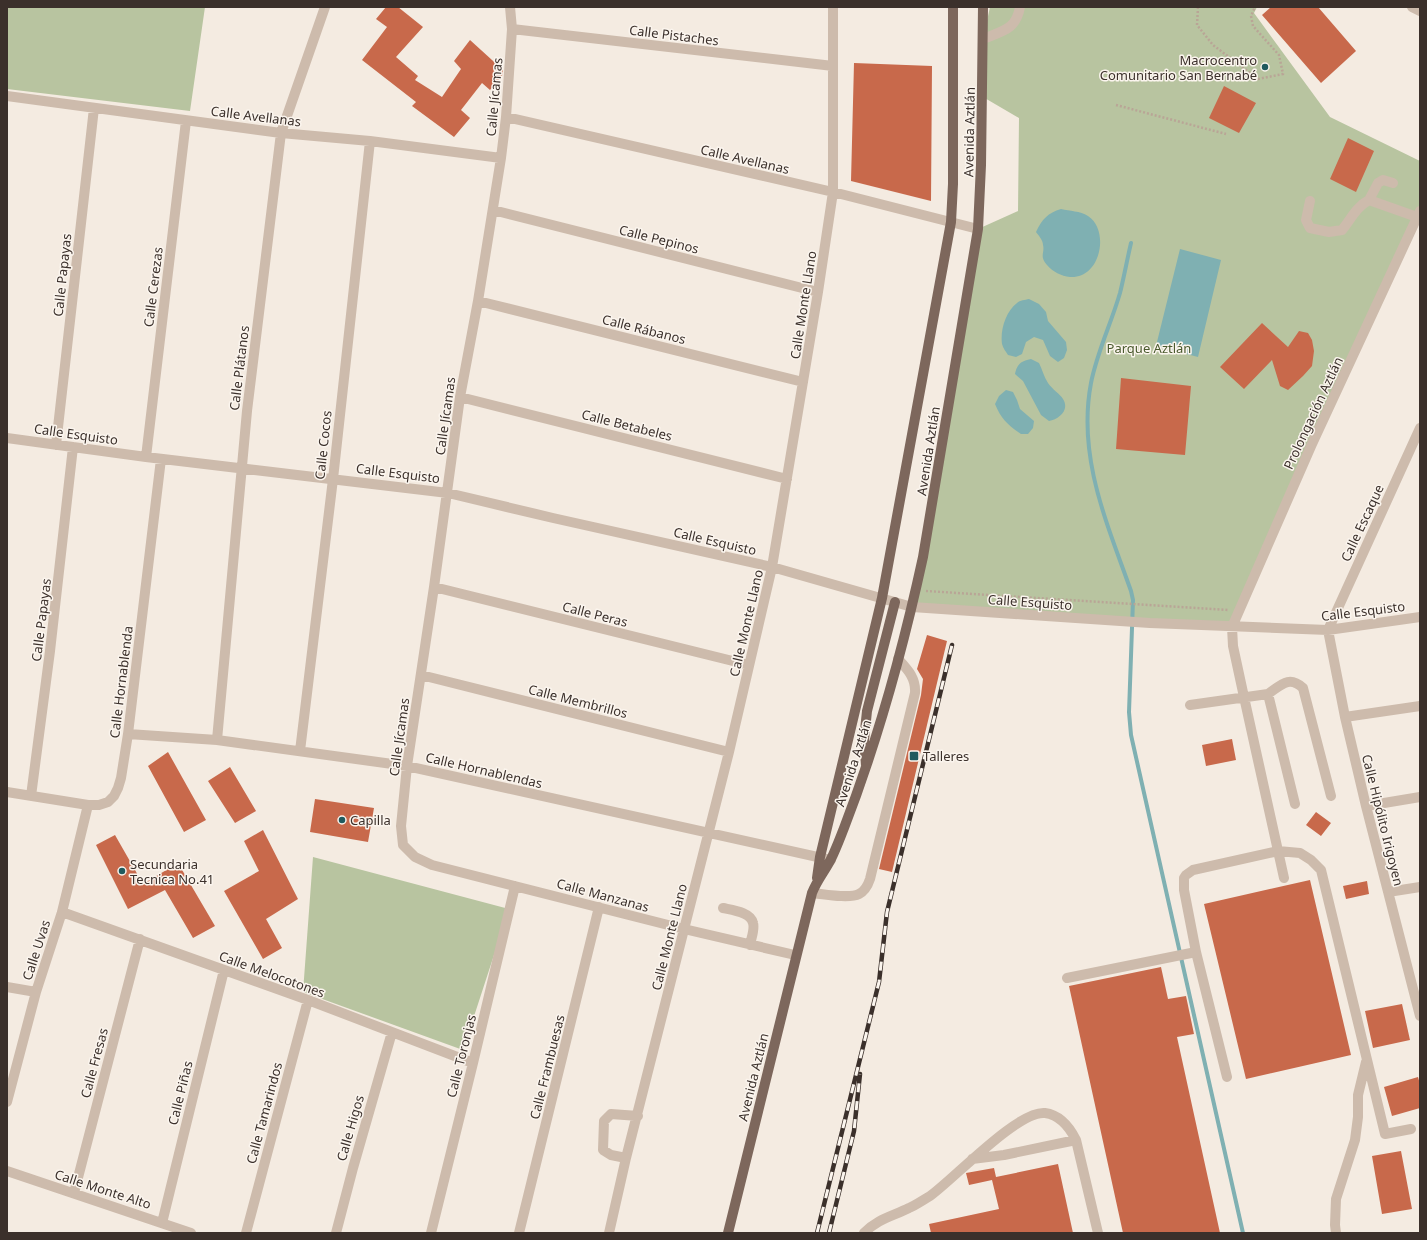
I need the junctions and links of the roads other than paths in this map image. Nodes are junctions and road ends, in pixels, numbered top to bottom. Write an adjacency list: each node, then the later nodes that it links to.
1 (325, 7): 16 (street, Calle Plátanos)
2 (510, 7): 9 (street, Calle Jícamas)
3 (833, 7): 11 (street, Calle Monte Llano)
4 (953, 7): 25 (main road, Avenida Aztlán)
5 (983, 7): 10 (main road, Avenida Aztlán)
6 (1020, 7): 10 (street)
7 (1412, 7): 8 (street)
8 (1420, 11)
9 (512, 29): 11 (street, Calle Pistaches); 14 (street, Calle Jícamas)
10 (983, 39): 26 (main road, Avenida Aztlán)
11 (833, 66): 20 (street, Calle Monte Llano)
12 (7, 96): 13 (street, Calle Avellanas)
13 (94, 108): 15 (street, Calle Avellanas); 33 (street, Calle Papayas)
14 (506, 117): 18 (street, Calle Jícamas); 20 (street, Calle Avellanas)
15 (186, 121): 16 (street, Calle Avellanas); 35 (street, Calle Cerezas)
16 (281, 133): 17 (street, Calle Avellanas); 37 (street, Calle Plátanos)
17 (370, 141): 18 (street, Calle Avellanas); 38 (street, Calle Cocos)
18 (501, 158): 23 (street, Calle Jícamas)
19 (1393, 183): 21 (street)
20 (833, 192): 25 (street, Calle Avellanas); 27 (street, Calle Monte Llano)
21 (1368, 200): 22 (street); 24 (street)
22 (1310, 201)
23 (493, 210): 27 (street, Calle Pepinos); 28 (street, Calle Jícamas)
24 (1418, 219): 47 (street, Prolongación Aztlán)
25 (951, 222): 26 (street, Calle Avellanas); 43 (main road, Avenida Aztlán)
26 (978, 230): 45 (main road, Avenida Aztlán)
27 (818, 292): 29 (street, Calle Monte Llano)
28 (478, 301): 29 (street, Calle Rábanos); 30 (street, Calle Jícamas)
29 (803, 382): 39 (street, Calle Monte Llano)
30 (460, 397): 39 (street, Calle Betabeles); 40 (street, Calle Jícamas)
31 (1420, 428): 48 (street, Calle Escaque)
32 (7, 438): 33 (street, Calle Esquisto)
33 (56, 444): 34 (street, Calle Esquisto)
34 (73, 447): 35 (street, Calle Esquisto); 64 (street, Calle Papayas)
35 (146, 457): 36 (street, Calle Esquisto)
36 (161, 459): 37 (street, Calle Esquisto); 57 (street, Calle Hornablenda)
37 (242, 468): 38 (street, Calle Esquisto); 58 (street, Calle Plátanos)
38 (333, 478): 40 (street, Calle Esquisto); 59 (street, Calle Cocos)
39 (787, 478): 41 (street, Calle Monte Llano)
40 (448, 492): 41 (street, Calle Esquisto); 42 (street, Calle Jícamas)
41 (772, 567): 43 (street, Calle Esquisto); 50 (street, Calle Monte Llano)
42 (434, 588): 50 (street, Calle Peras); 51 (street, Calle Jícamas)
43 (882, 598): 44 (street, Calle Esquisto); 73 (main road, Avenida Aztlán)
44 (895, 602): 45 (street, Calle Esquisto); 62 (main road)
45 (912, 607): 47 (street, Calle Esquisto); 49 (main road, Avenida Aztlán)
46 (1420, 617): 48 (street, Calle Esquisto)
47 (1232, 627): 48 (street, Calle Esquisto); 53 (street)
48 (1328, 630): 56 (street, Calle Hipólito Irigoyen)
49 (898, 659): 62 (main road, Avenida Aztlán); 80 (street)
50 (749, 665): 60 (street, Calle Monte Llano)
51 (421, 675): 60 (street, Calle Membrillos); 61 (street, Calle Jícamas)
52 (1268, 694): 53 (street); 65 (street); 67 (street)
53 (1244, 697): 54 (street); 71 (street)
54 (1190, 705)
55 (1420, 706): 56 (street)
56 (1344, 717): 69 (street, Calle Hipólito Irigoyen)
57 (128, 734): 58 (street, Calle Hornablendas); 68 (street, Calle Hornablenda)
58 (217, 740): 59 (street, Calle Hornablendas)
59 (300, 751): 61 (street, Calle Hornablendas)
60 (729, 752): 70 (street, Calle Monte Llano)
61 (407, 766): 70 (street, Calle Hornablendas); 72 (street, Calle Jícamas)
62 (866, 769): 74 (main road, Avenida Aztlán)
63 (7, 792): 64 (street, Calle Hornablenda)
64 (31, 796): 68 (street, Calle Hornablenda)
65 (1331, 796)
66 (1420, 797): 69 (street)
67 (1295, 804)
68 (88, 806): 83 (street, Calle Uvas)
69 (1366, 806): 79 (street, Calle Hipólito Irigoyen)
70 (709, 833): 73 (street, Calle Hornablendas); 84 (street, Calle Monte Llano)
71 (1278, 851): 75 (street); 87 (street); 97 (street)
72 (408, 852): 77 (street, Calle Manzanas)
73 (820, 857): 74 (street, Calle Hornablendas); 76 (main road, Avenida Aztlán)
74 (830, 860): 76 (main road, Avenida Aztlán)
75 (1284, 878)
76 (816, 882): 80 (main road, Avenida Aztlán)
77 (514, 886): 81 (street, Calle Manzanas); 98 (street, Calle Toronjas)
78 (1420, 887): 79 (street)
79 (1388, 892): 90 (street, Calle Hipólito Irigoyen)
80 (812, 893): 88 (main road, Avenida Aztlán)
81 (599, 907): 84 (street, Calle Manzanas); 114 (street, Calle Frambuesas)
82 (723, 908): 86 (street)
83 (62, 912): 85 (street, Calle Melocotones); 93 (street, Calle Uvas)
84 (684, 929): 86 (street, Calle Manzanas); 102 (street, Calle Monte Llano)
85 (140, 939): 89 (street, Calle Melocotones); 108 (street, Calle Fresas)
86 (750, 945): 88 (street, Calle Manzanas)
87 (1191, 953): 91 (street); 100 (street)
88 (795, 956): 116 (main road, Avenida Aztlán)
89 (224, 970): 94 (street, Calle Melocotones); 109 (street, Calle Piñas)
90 (1415, 976): 95 (street, Calle Hipólito Irigoyen)
91 (1067, 978)
92 (7, 987): 93 (street)
93 (36, 992): 99 (street, Calle Uvas)
94 (308, 1000): 96 (street, Calle Melocotones); 111 (street, Calle Tamarindos)
95 (1420, 1016)
96 (392, 1032): 98 (street, Calle Melocotones); 112 (street, Calle Higos)
97 (1366, 1060): 103 (street); 119 (street)
98 (473, 1063): 113 (street, Calle Toronjas)
99 (11, 1071): 101 (street, Calle Uvas)
100 (1226, 1077)
101 (7, 1102)
102 (638, 1116): 105 (street, Calle Monte Llano); 105 (street)
103 (1411, 1129)
104 (1076, 1140): 106 (street); 106 (street); 118 (street)
105 (626, 1158): 115 (street, Calle Monte Llano)
106 (972, 1159): 117 (street)
107 (7, 1171): 108 (street, Calle Monte Alto)
108 (74, 1193): 109 (street, Calle Monte Alto)
109 (162, 1223): 110 (street, Calle Monte Alto)
110 (191, 1233)
111 (246, 1233)
112 (336, 1233)
113 (431, 1233)
114 (519, 1233)
115 (609, 1233)
116 (728, 1233)
117 (864, 1233)
118 (1098, 1233)
119 (1336, 1233)

